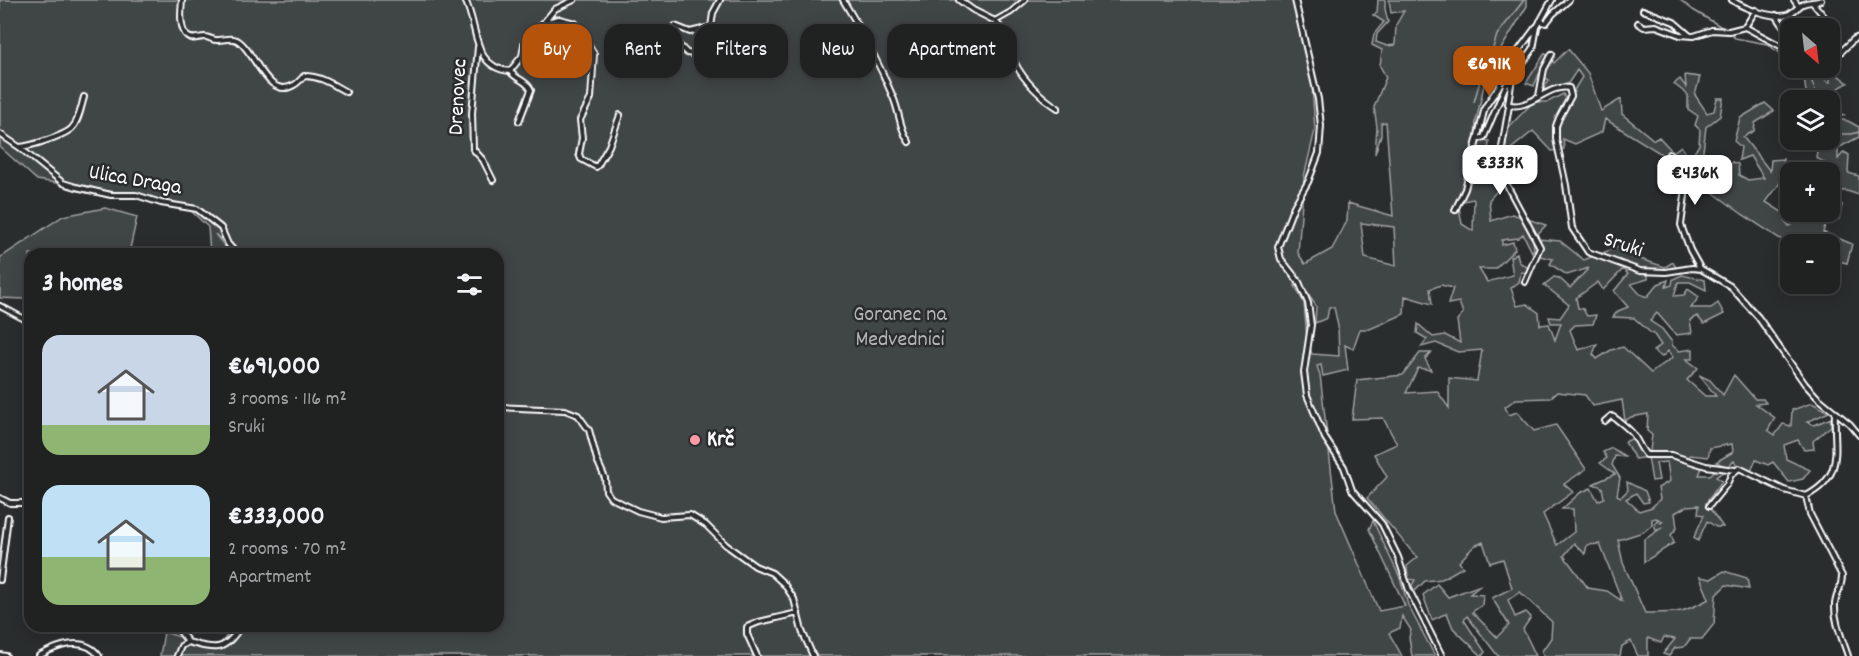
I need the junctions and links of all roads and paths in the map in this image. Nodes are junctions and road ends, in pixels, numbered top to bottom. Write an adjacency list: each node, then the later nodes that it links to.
1 (182, 0): 36 (street)
2 (465, 0): 30 (street, Drenovec)
3 (574, 0): 22 (street)
4 (720, 0): 24 (street)
5 (843, 0): 45 (street)
6 (959, 0): 19 (street)
7 (1025, 0): 19 (street)
8 (1295, 0): 77 (street)
9 (1552, 0): 20 (street)
10 (1569, 0): 20 (street)
11 (1732, 0): 17 (street)
12 (1794, 0): 15 (street)
13 (1821, 0): 14 (street)
14 (1813, 3): 15 (street); 29 (street)
15 (1799, 7): 18 (street)
16 (1643, 10): 28 (street)
17 (1756, 10): 18 (street); 26 (street)
18 (1776, 15): 21 (street)
19 (995, 21): 40 (street)
20 (1540, 21): 25 (street)
21 (1780, 21)
22 (543, 23): 34 (street); 41 (street)
23 (1638, 23): 28 (street)
24 (711, 24)
25 (1537, 27): 35 (street); 44 (street)
26 (1745, 27): 28 (street); 31 (street)
27 (694, 31): 32 (street)
28 (1689, 36)
29 (1859, 37)
30 (478, 46): 34 (street); 48 (street, Drenovec)
31 (1780, 46)
32 (694, 54)
33 (1552, 54): 38 (street)
34 (510, 71): 42 (street)
35 (1512, 80): 39 (street); 44 (street)
36 (346, 92)
37 (84, 97): 46 (street)
38 (1539, 97): 39 (street, Sruki); 51 (street, Sruki)
39 (1509, 106): 52 (street)
40 (1058, 108)
41 (620, 115)
42 (519, 121)
43 (0, 134): 46 (street, Ulica Draga)
44 (1478, 140): 49 (street)
45 (909, 142)
46 (19, 147): 50 (street, Ulica Draga)
47 (1669, 154): 51 (street)
48 (493, 180)
49 (1455, 210)
50 (232, 248)
51 (1701, 269): 56 (street)
52 (1525, 282)
53 (0, 306): 54 (street)
54 (24, 319)
55 (504, 407): 66 (street)
56 (1835, 412): 58 (street); 60 (street)
57 (1605, 422): 59 (street)
58 (1859, 435)
59 (1736, 470): 60 (street); 63 (street)
60 (1806, 496): 78 (street)
61 (0, 498): 62 (street)
62 (24, 503)
63 (1709, 506)
64 (8, 517): 65 (street)
65 (0, 580)
66 (798, 613): 75 (street); 76 (street)
67 (181, 632): 69 (street)
68 (237, 632): 69 (street)
69 (188, 642): 74 (street)
70 (0, 655): 71 (street)
71 (6, 656)
72 (39, 656): 73 (street)
73 (99, 656)
74 (177, 656)
75 (757, 656)
76 (813, 656)
77 (1442, 656)
78 (1848, 656)

